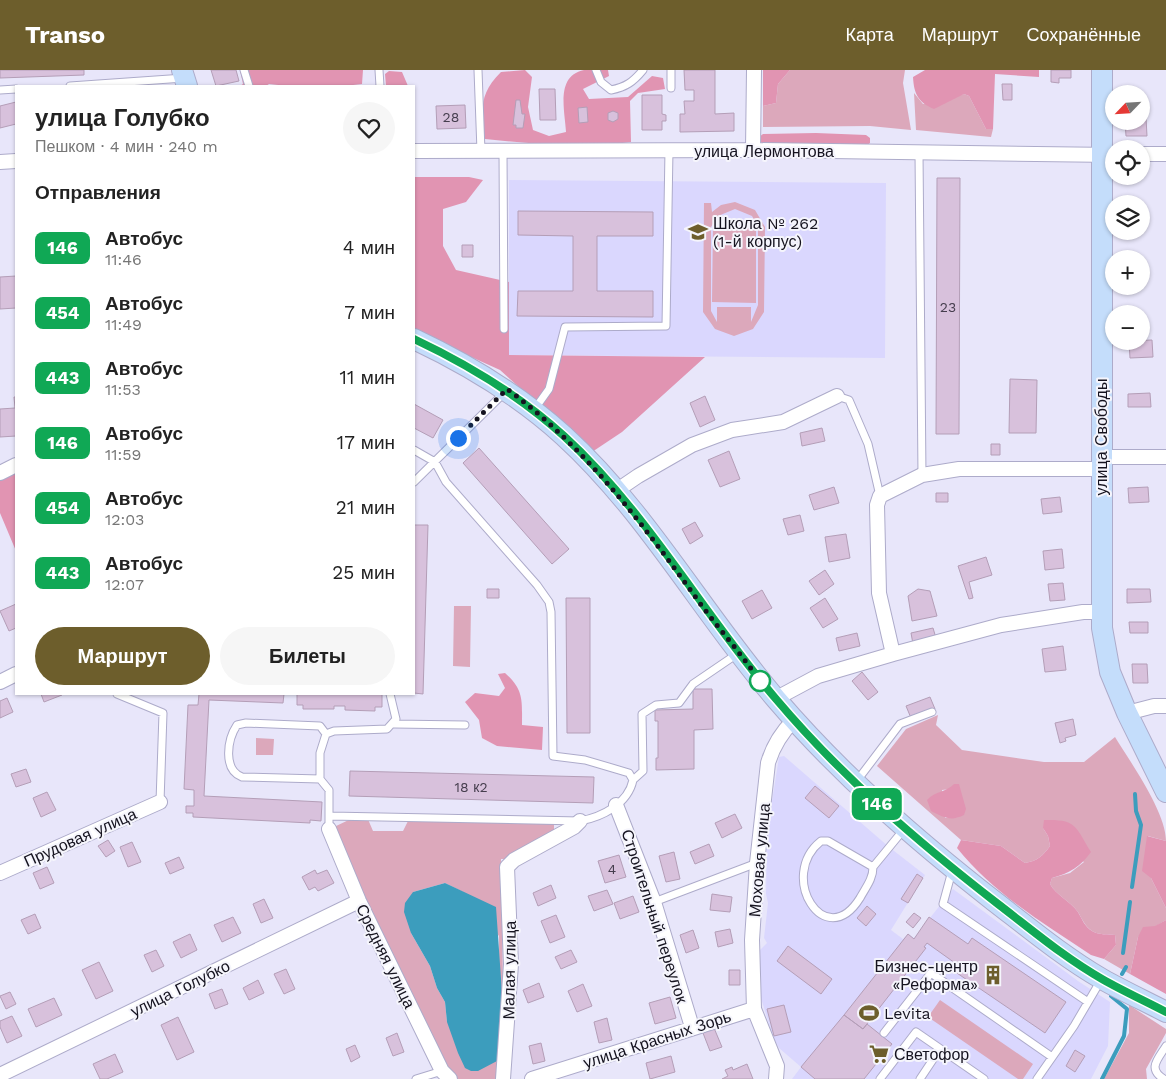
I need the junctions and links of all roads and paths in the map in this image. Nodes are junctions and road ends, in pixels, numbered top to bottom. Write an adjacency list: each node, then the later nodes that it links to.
1 (244, 70): 11 (lane)
2 (379, 70): 12 (lane)
3 (478, 70): 20 (lane)
4 (596, 70): 5 (lane)
5 (643, 70)
6 (671, 70): 13 (lane)
7 (754, 70): 18 (street)
8 (1102, 70): 16 (main road, улица Свободы)
9 (184, 78): 10 (lane)
10 (84, 85)
11 (249, 85)
12 (380, 85)
13 (671, 88)
14 (15, 89): 15 (lane)
15 (0, 90)
16 (1107, 140)
17 (669, 150): 18 (street, улица Лермонтова); 21 (street, улица Лермонтова); 33 (lane)
18 (753, 150): 22 (street, улица Лермонтова)
19 (415, 151): 20 (street, улица Лермонтова)
20 (481, 151): 21 (street, улица Лермонтова)
21 (503, 151): 29 (lane)
22 (919, 152): 25 (street, улица Лермонтова); 40 (lane)
23 (1150, 154): 24 (street)
24 (1166, 154)
25 (1105, 155)
26 (15, 161): 27 (street)
27 (0, 162)
28 (1107, 185): 37 (main road, улица Свободы)
29 (504, 329)
30 (415, 340): 31 (main road)
31 (507, 389): 33 (main road); 36 (lane)
32 (837, 396): 42 (street); 43 (lane)
33 (534, 410): 42 (main road)
34 (415, 451): 36 (lane)
35 (1166, 457): 37 (street)
36 (435, 462): 41 (lane); 60 (lane)
37 (1101, 463): 40 (street); 44 (main road, улица Свободы)
38 (15, 466): 39 (street)
39 (0, 473)
40 (922, 475): 43 (street)
41 (415, 481)
42 (616, 491): 45 (main road)
43 (880, 496): 46 (street)
44 (1101, 612): 46 (street); 54 (main road, улица Свободы)
45 (737, 653): 51 (main road); 60 (lane)
46 (893, 654): 51 (street)
47 (15, 674): 48 (street)
48 (0, 682)
49 (119, 695): 63 (lane)
50 (390, 695): 56 (lane)
51 (775, 699): 55 (main road)
52 (1166, 706): 54 (street)
53 (932, 712): 61 (lane)
54 (1127, 713): 62 (main road, улица Свободы)
55 (794, 720): 61 (main road); 68 (street, Моховая улица)
56 (394, 724): 57 (lane); 58 (lane)
57 (465, 725)
58 (326, 734): 59 (lane); 59 (lane)
59 (320, 779): 66 (lane)
60 (633, 780): 64 (lane)
61 (855, 784): 67 (main road)
62 (1166, 792)
63 (160, 802): 71 (street, Прудовая улица)
64 (616, 805): 65 (lane); 73 (street, Строительный переулок)
65 (580, 821): 66 (lane); 86 (street, Малая улица)
66 (329, 822): 72 (street, Средняя улица)
67 (905, 828): 69 (lane); 70 (main road)
68 (757, 863): 73 (lane); 76 (street, Моховая улица)
69 (873, 867): 69 (lane)
70 (952, 868): 74 (main road); 75 (lane)
71 (0, 873)
72 (359, 901): 83 (street, улица Голубко); 84 (street, Средняя улица)
73 (654, 902): 78 (street, Строительный переулок)
74 (1102, 979): 75 (lane); 77 (main road)
75 (1088, 1002): 82 (lane)
76 (754, 1009): 78 (street, улица Красных Зорь); 88 (street)
77 (1166, 1012)
78 (692, 1028): 87 (street, улица Красных Зорь)
79 (884, 1032): 82 (lane)
80 (1166, 1046): 93 (lane)
81 (940, 1049): 89 (lane); 90 (lane); 91 (lane)
82 (1052, 1057): 92 (lane)
83 (0, 1075)
84 (446, 1075): 85 (lane)
85 (416, 1079)
86 (503, 1079)
87 (532, 1079)
88 (776, 1079)
89 (880, 1079)
90 (920, 1079)
91 (984, 1079)
92 (1037, 1079)
93 (1164, 1079)

